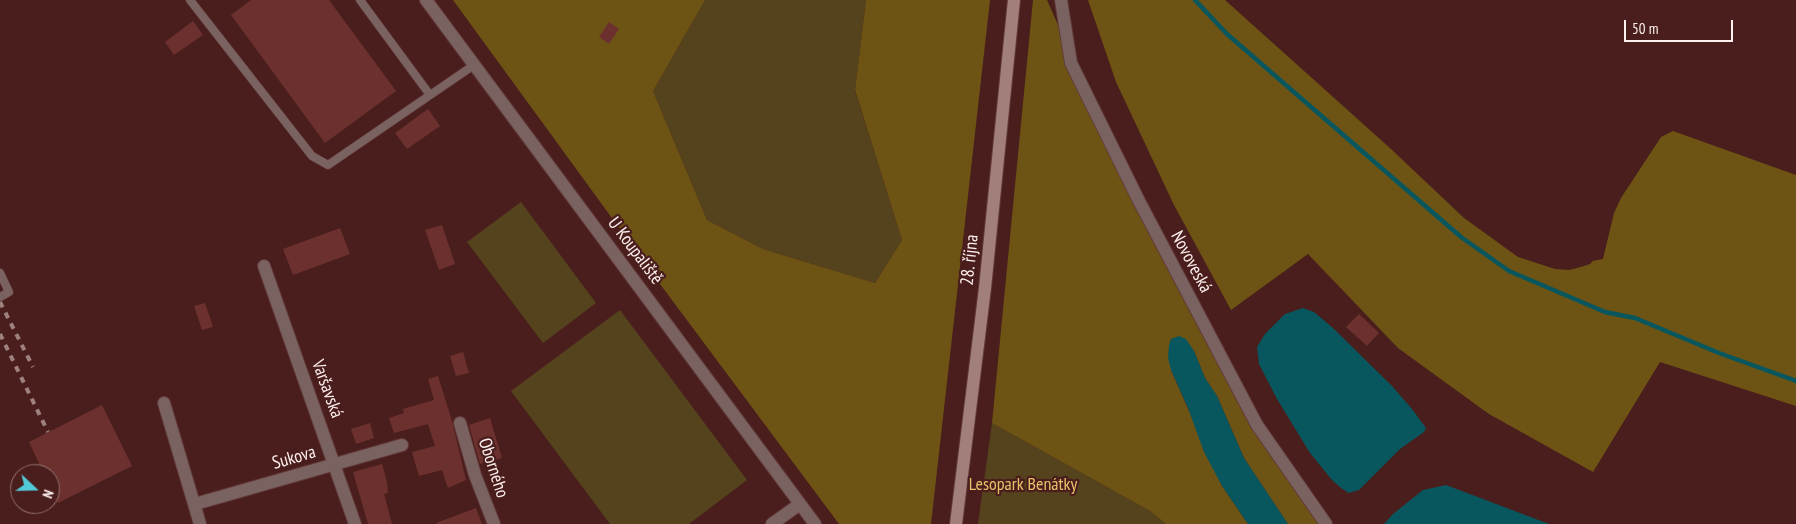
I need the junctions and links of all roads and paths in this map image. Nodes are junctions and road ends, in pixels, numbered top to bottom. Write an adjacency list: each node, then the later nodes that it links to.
1 (190, 0): 7 (lane)
2 (360, 0): 7 (lane)
3 (426, 0): 6 (street, U Koupaliště)
4 (1014, 0): 22 (main road, 28. října)
5 (1061, 0): 23 (street, Novoveská)
6 (474, 65): 7 (lane); 16 (street, U Koupaliště)
7 (430, 95)
8 (264, 266): 14 (street, Varšavská)
9 (0, 273): 10 (lane)
10 (0, 297)
11 (164, 403): 15 (street)
12 (460, 424): 19 (street, Oborného)
13 (402, 445): 14 (street, Sukova)
14 (335, 465): 15 (street, Sukova); 18 (street, Varšavská)
15 (195, 504): 17 (street)
16 (800, 504): 20 (street); 21 (street, U Koupaliště)
17 (200, 524)
18 (355, 524)
19 (494, 524)
20 (772, 524)
21 (815, 524)
22 (956, 524)
23 (1326, 524)

